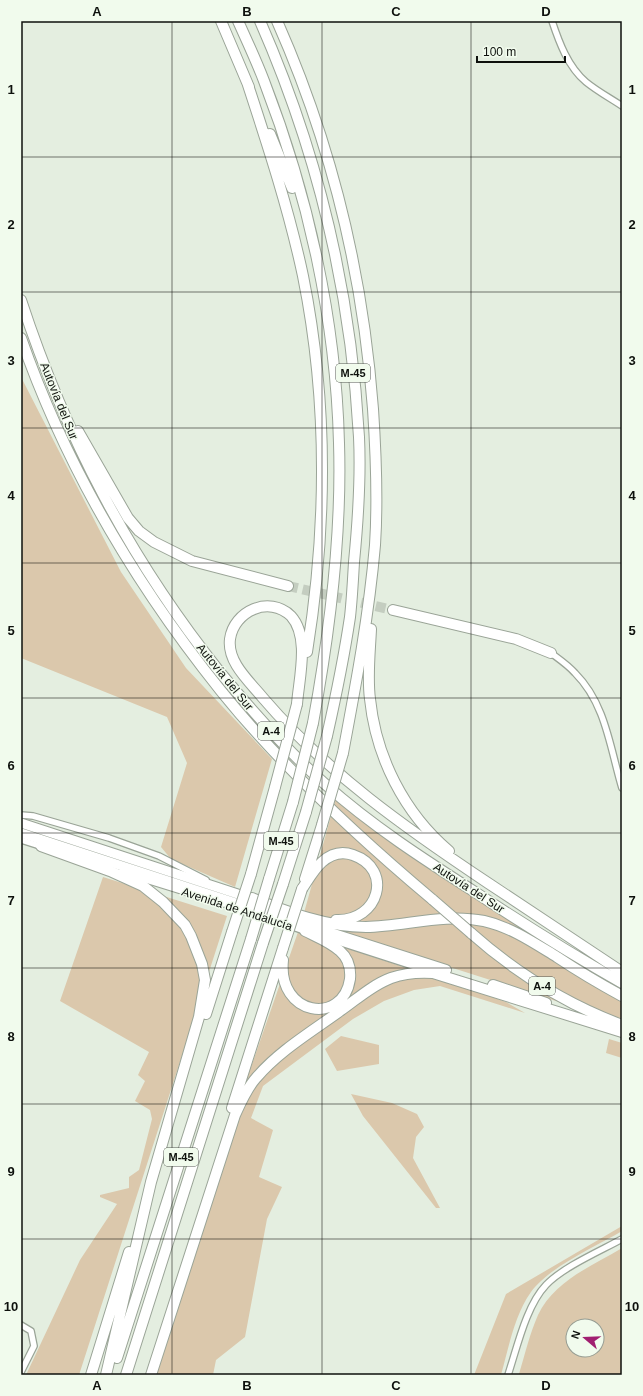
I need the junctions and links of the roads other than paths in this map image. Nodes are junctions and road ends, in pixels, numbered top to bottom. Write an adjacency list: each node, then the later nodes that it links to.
1 (221, 21): 6 (highway)
2 (238, 21): 9 (highway, M-45)
3 (260, 21): 42 (highway, M-45, bridge)
4 (277, 21): 13 (highway)
5 (552, 21): 7 (street)
6 (247, 82): 9 (highway); 16 (highway)
7 (622, 106)
8 (21, 300): 11 (highway, Autovía del Sur / A-4)
9 (326, 309): 41 (highway, M-45, bridge)
10 (21, 338): 33 (highway, Autovía del Sur / A-4, bridge)
11 (44, 364): 12 (highway); 31 (highway, Autovía del Sur / A-4)
12 (288, 586)
13 (370, 596): 23 (highway); 24 (highway, bridge)
14 (393, 610): 15 (highway)
15 (551, 653): 17 (street)
16 (297, 704): 23 (highway); 35 (highway, bridge)
17 (622, 788)
18 (21, 815): 25 (street)
19 (21, 823): 25 (main road, Avenida de Andalucía)
20 (21, 833): 26 (main road, Avenida de Andalucía)
21 (21, 840): 22 (street, Avenida de Andalucía)
22 (41, 846): 27 (street, Avenida de Andalucía); 35 (highway)
23 (481, 878): 30 (highway)
24 (302, 889): 26 (highway); 28 (highway, bridge)
25 (228, 891): 26 (main road, Avenida de Andalucía)
26 (251, 903): 32 (highway); 34 (highway)
27 (305, 931): 28 (highway); 29 (street, Avenida de Andalucía)
28 (283, 948): 43 (highway)
29 (433, 972): 34 (highway); 44 (highway)
30 (622, 972)
31 (622, 983)
32 (622, 996)
33 (622, 1025)
34 (622, 1032)
35 (151, 1182): 39 (highway); 40 (highway)
36 (622, 1239): 45 (street)
37 (21, 1325): 38 (street)
38 (21, 1372)
39 (91, 1375)
40 (106, 1375)
41 (111, 1375)
42 (126, 1375)
43 (148, 1375)
44 (151, 1375)
45 (508, 1375)

